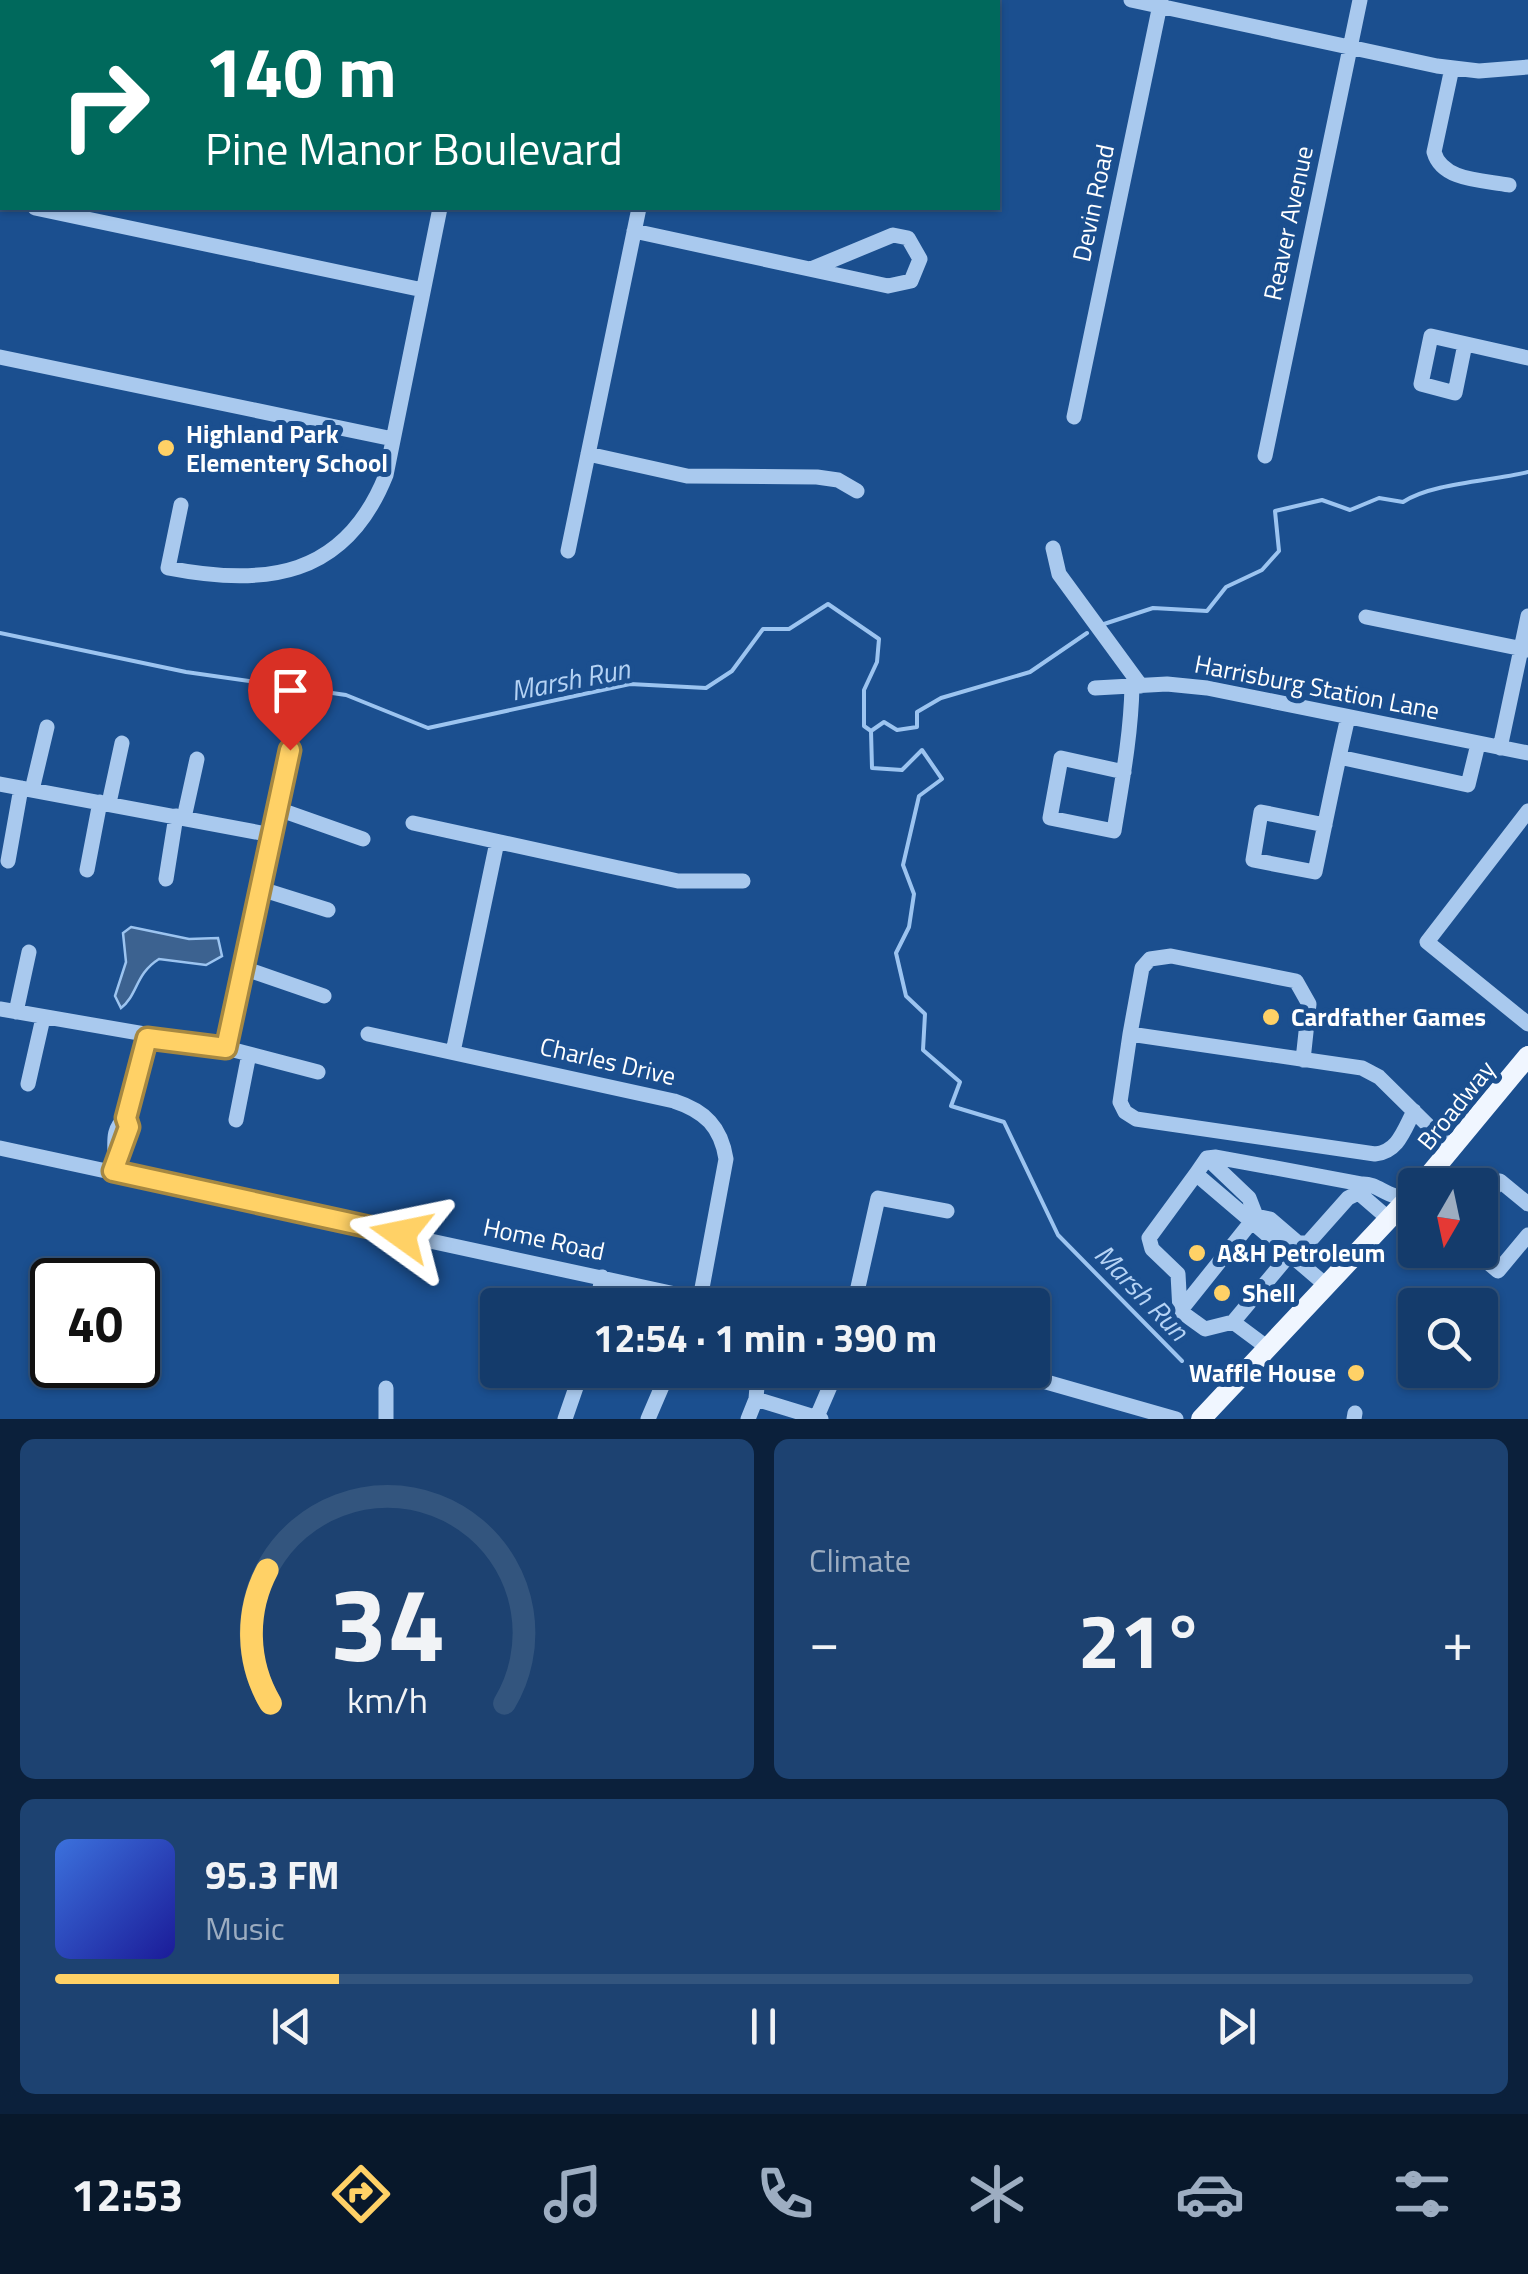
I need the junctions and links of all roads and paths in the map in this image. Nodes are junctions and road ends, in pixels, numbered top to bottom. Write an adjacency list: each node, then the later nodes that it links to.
1 (1131, 0): 3 (street)
2 (1360, 0): 4 (street, Reaver Avenue)
3 (1161, 3): 4 (street); 17 (street, Devin Road)
4 (1351, 46): 6 (street); 20 (street, Reaver Avenue)
5 (1528, 67): 6 (street)
6 (1452, 68): 7 (street)
7 (1509, 185)
8 (44, 210): 13 (street)
9 (440, 210): 13 (street)
10 (640, 210): 11 (street)
11 (634, 232): 12 (street); 19 (street)
12 (811, 269): 12 (street)
13 (424, 290): 18 (street)
14 (1465, 344): 14 (street); 16 (street)
15 (0, 357): 18 (street)
16 (1528, 358)
17 (1074, 417)
18 (394, 439): 22 (street)
19 (588, 454): 21 (street); 24 (street)
20 (1264, 456)
21 (857, 491)
22 (181, 505)
23 (1053, 548): 28 (street)
24 (568, 551)
25 (1528, 616): 27 (street)
26 (1366, 617): 27 (street)
27 (1525, 649): 34 (street)
28 (1136, 686): 29 (street, Harrisburg Station Lane); 30 (street, Harrisburg Station Lane); 39 (street)
29 (1095, 688)
30 (1348, 717): 33 (street, Harrisburg Station Lane); 37 (street)
31 (47, 727): 41 (street)
32 (122, 743): 42 (street)
33 (1478, 744): 34 (street, Harrisburg Station Lane); 37 (street)
34 (1500, 748): 36 (street, Harrisburg Station Lane)
35 (290, 750): 43 (street)
36 (1528, 754)
37 (1340, 756): 47 (street)
38 (196, 759): 45 (street)
39 (1124, 772): 39 (street)
40 (0, 784): 41 (street)
41 (27, 789): 42 (street); 51 (street)
42 (105, 803): 45 (street); 52 (street)
43 (278, 809): 48 (street); 49 (street)
44 (1528, 811): 62 (street)
45 (180, 817): 48 (street); 53 (street)
46 (413, 823): 50 (street)
47 (1325, 825): 47 (street)
48 (272, 836): 55 (street)
49 (363, 839)
50 (497, 842): 54 (street); 67 (street)
51 (8, 860)
52 (87, 870)
53 (166, 880)
54 (744, 880)
55 (261, 889): 56 (street); 58 (street)
56 (328, 910)
57 (29, 952): 60 (street)
58 (244, 968): 59 (street); 66 (street)
59 (324, 996)
60 (8, 1011): 61 (street)
61 (43, 1018): 65 (street); 72 (street)
62 (1528, 1024)
63 (368, 1034): 67 (street, Charles Drive)
64 (1130, 1034): 70 (street); 70 (street); 73 (street)
65 (147, 1038): 66 (street); 78 (street)
66 (226, 1048): 68 (street)
67 (453, 1052): 96 (street, Charles Drive)
68 (249, 1054): 71 (street); 74 (street)
69 (1528, 1056): 76 (main road, Broadway)
70 (1303, 1060): 73 (street)
71 (318, 1072)
72 (28, 1084)
73 (1414, 1111): 76 (street)
74 (236, 1120)
75 (0, 1148): 78 (street, Home Road)
76 (1452, 1149): 79 (main road, Broadway)
77 (1206, 1158): 80 (street); 82 (street); 87 (street)
78 (115, 1164): 92 (street, Home Road)
79 (1437, 1167)
80 (1196, 1174): 87 (street); 98 (street)
81 (1498, 1184): 84 (street)
82 (1361, 1188): 83 (street); 87 (street); 88 (street)
83 (1398, 1195)
84 (1528, 1204)
85 (1398, 1209): 88 (main road, Broadway)
86 (947, 1212): 97 (street)
87 (1254, 1219): 90 (street); 98 (street)
88 (1389, 1219): 93 (main road, Broadway)
89 (1528, 1235): 91 (street)
90 (1290, 1254): 93 (street); 99 (street)
91 (1494, 1268)
92 (602, 1277): 94 (street); 95 (street, Home Road)
93 (1327, 1286): 100 (main road, Broadway)
94 (600, 1288)
95 (644, 1288)
96 (697, 1288)
97 (858, 1288)
98 (1180, 1310): 99 (street)
99 (1233, 1322): 100 (street)
100 (1268, 1348): 114 (main road, Broadway)
101 (1050, 1383): 113 (street)
102 (386, 1388): 109 (street)
103 (575, 1388): 110 (street)
104 (661, 1388): 111 (street)
105 (757, 1388): 107 (street)
106 (830, 1388): 108 (street)
107 (756, 1399): 108 (street); 112 (street)
108 (818, 1418)
109 (386, 1419)
110 (564, 1419)
111 (648, 1419)
112 (748, 1419)
113 (1176, 1419)
114 (1201, 1419)

